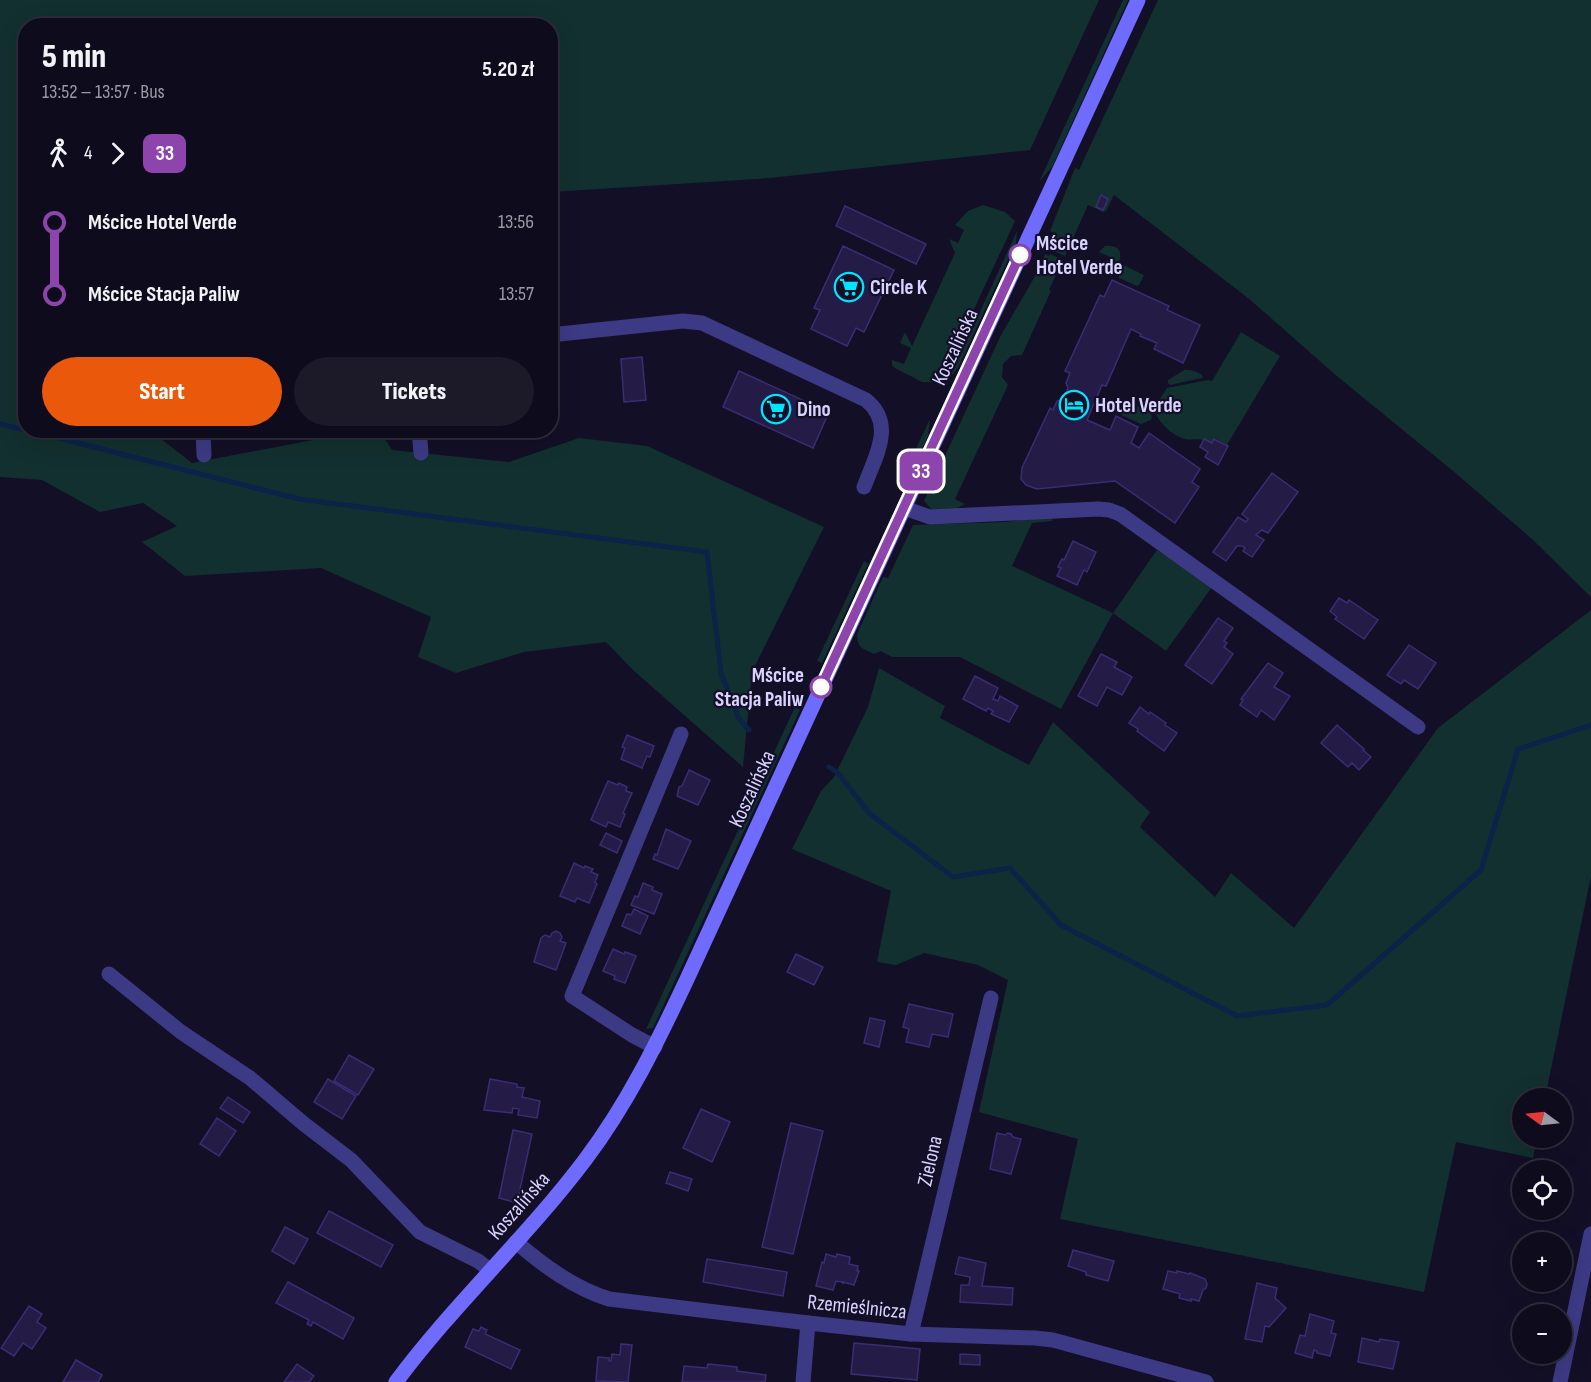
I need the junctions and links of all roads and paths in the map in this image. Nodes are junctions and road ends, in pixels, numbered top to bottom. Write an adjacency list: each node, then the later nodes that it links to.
1 (1138, 0): 8 (main road, Koszalińska)
2 (558, 334): 7 (street)
3 (203, 438): 6 (street)
4 (420, 438): 5 (street)
5 (421, 453)
6 (204, 455)
7 (864, 487)
8 (904, 508): 9 (street); 13 (main road, Koszalińska)
9 (1418, 727)
10 (681, 734): 13 (street)
11 (109, 974): 16 (street)
12 (991, 998): 19 (street, Zielona)
13 (655, 1047): 15 (main road, Koszalińska)
14 (1591, 1234): 17 (street)
15 (516, 1242): 16 (main road, Koszalińska); 18 (street, Rzemieślnicza)
16 (490, 1270): 20 (main road, Koszalińska)
17 (1586, 1280): 23 (street)
18 (808, 1323): 19 (street, Rzemieślnicza); 21 (street)
19 (911, 1334): 22 (street, Rzemieślnicza)
20 (396, 1382)
21 (802, 1382)
22 (1206, 1382)
23 (1560, 1382)

